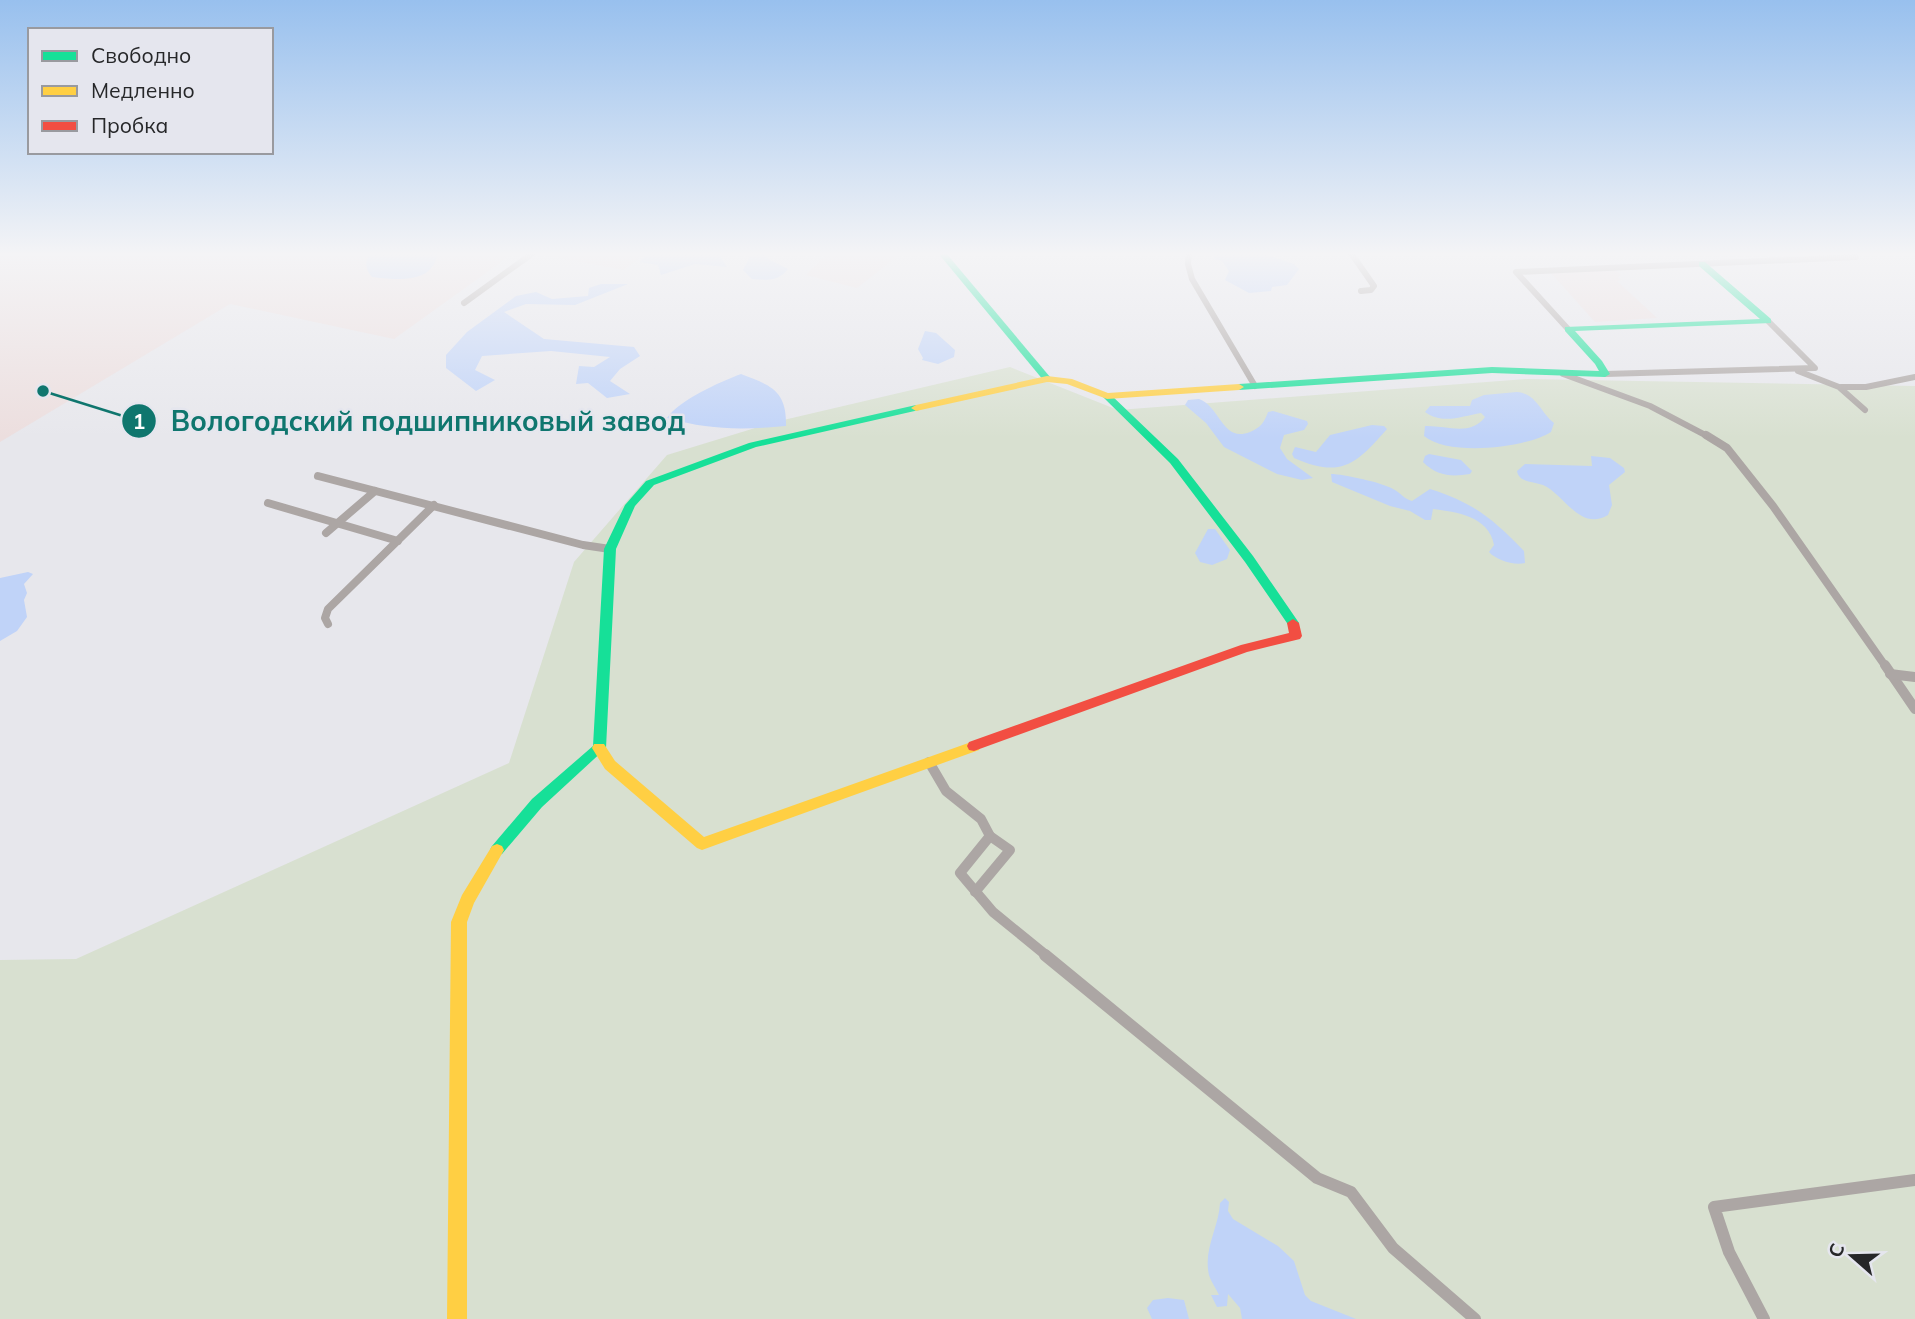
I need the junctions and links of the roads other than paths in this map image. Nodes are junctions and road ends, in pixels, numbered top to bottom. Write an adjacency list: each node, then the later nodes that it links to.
1 (993, 315): 11 (street)
2 (1213, 315): 12 (street)
3 (1555, 315): 6 (street)
4 (1761, 315): 5 (street)
5 (1768, 321): 6 (street); 7 (street)
6 (1568, 329): 9 (street)
7 (1793, 369): 9 (street); 13 (street)
8 (1563, 374): 9 (street); 12 (street); 25 (street)
9 (1605, 374)
10 (1915, 377): 13 (street)
11 (1047, 379): 14 (street); 23 (street)
12 (1255, 386): 14 (street)
13 (1839, 387): 15 (street)
14 (1107, 396): 29 (street)
15 (1866, 410)
16 (318, 476): 17 (street)
17 (375, 491): 19 (street); 20 (street)
18 (268, 503): 20 (street)
19 (434, 505): 22 (street); 23 (street)
20 (337, 523): 21 (street); 22 (street)
21 (326, 533)
22 (398, 541): 24 (street)
23 (610, 549): 28 (street)
24 (328, 624)
25 (1890, 674): 26 (street); 27 (street)
26 (1915, 677)
27 (1915, 709)
28 (599, 748): 29 (street); 33 (street)
29 (929, 762): 30 (street)
30 (990, 836): 31 (street); 31 (street)
31 (975, 892): 34 (street)
32 (1915, 1180): 35 (street)
33 (457, 1319)
34 (1475, 1319)
35 (1765, 1319)

